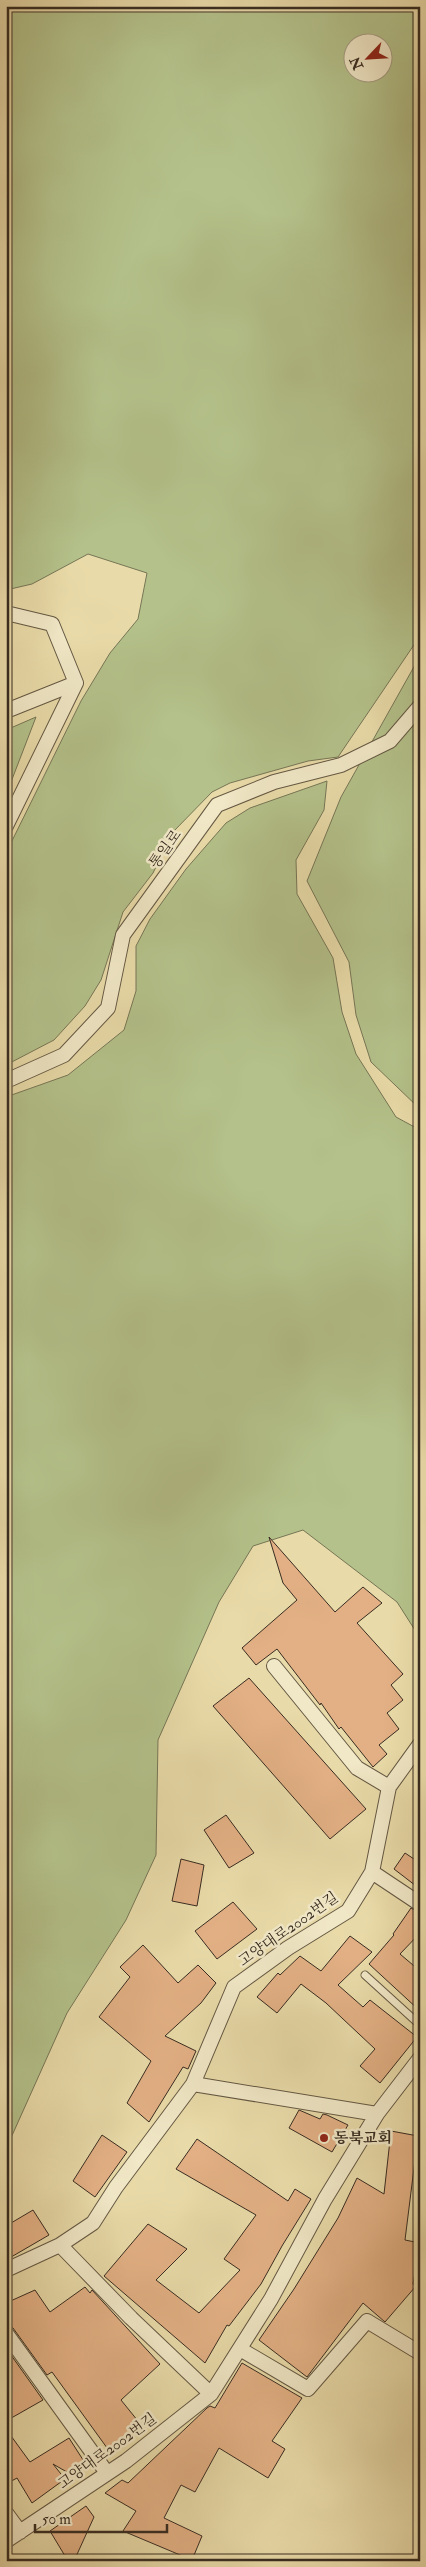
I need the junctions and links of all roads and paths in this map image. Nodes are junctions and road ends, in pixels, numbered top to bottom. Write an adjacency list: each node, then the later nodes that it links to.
1 (6, 613): 2 (street)
2 (76, 683): 4 (street); 5 (street)
3 (420, 706): 6 (street, 통일로)
4 (6, 710)
5 (6, 826)
6 (6, 1081)
7 (274, 1666): 9 (street)
8 (420, 1744): 9 (street, 고양대로2002번길)
9 (388, 1787): 10 (street, 고양대로2002번길)
10 (372, 1872): 11 (street); 15 (street, 고양대로2002번길)
11 (420, 1904)
12 (365, 1976): 13 (lane)
13 (420, 2024)
14 (420, 2058): 16 (street, 고양대로2002번길)
15 (193, 2084): 16 (street); 17 (street, 고양대로2002번길)
16 (377, 2114): 20 (street, 고양대로2002번길)
17 (60, 2245): 18 (street, 고양대로2002번길); 22 (street)
18 (6, 2270)
19 (6, 2333): 23 (street)
20 (240, 2349): 21 (street); 22 (street, 고양대로2002번길)
21 (420, 2352)
22 (211, 2394): 23 (street, 고양대로2002번길)
23 (107, 2473): 25 (street, 고양대로2002번길)
24 (6, 2513): 25 (street)
25 (20, 2532): 26 (street, 고양대로2002번길)
26 (6, 2541)

